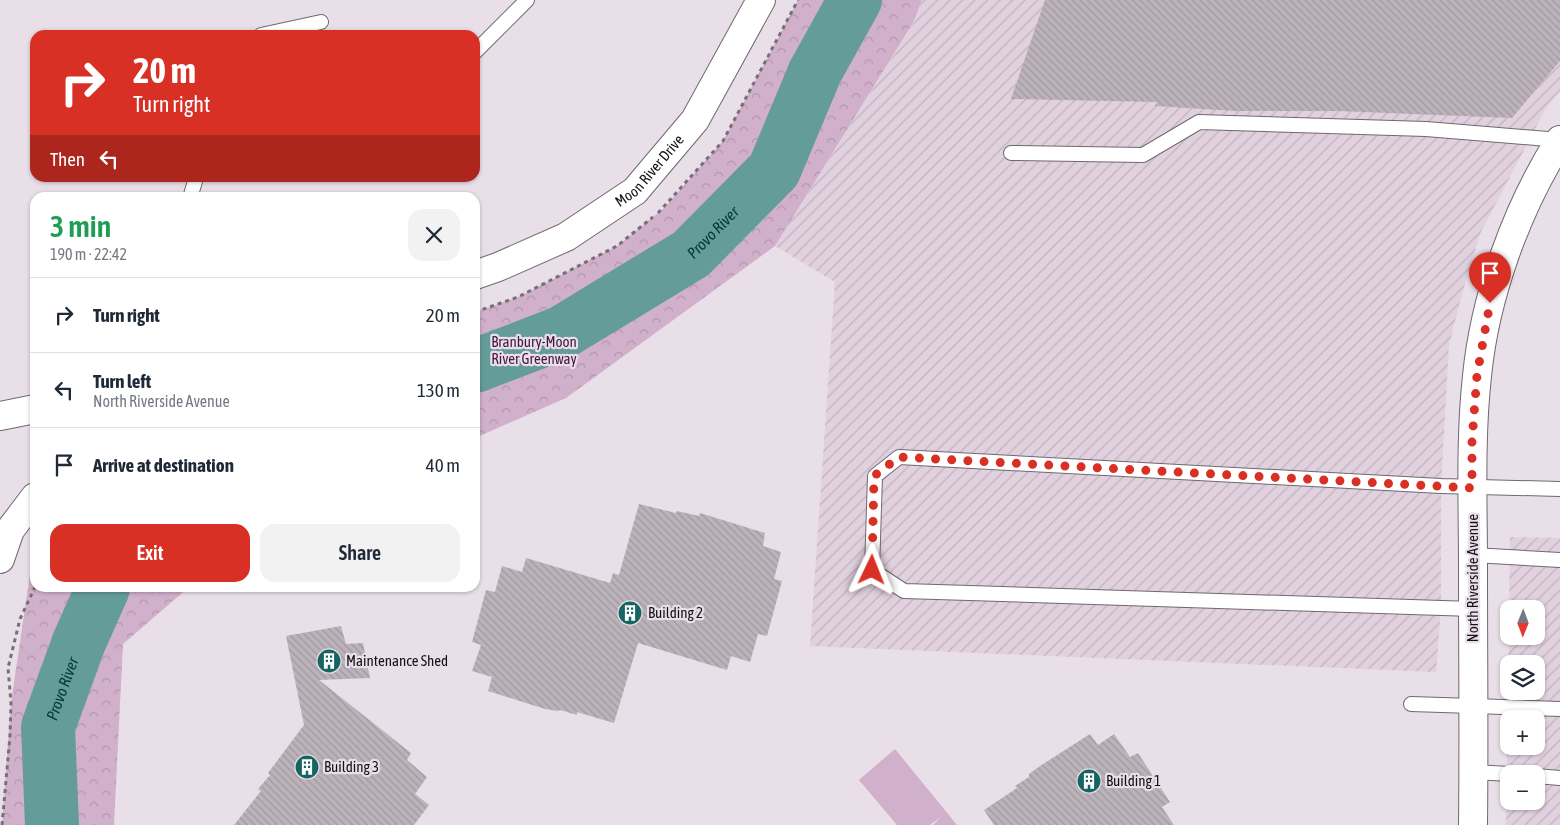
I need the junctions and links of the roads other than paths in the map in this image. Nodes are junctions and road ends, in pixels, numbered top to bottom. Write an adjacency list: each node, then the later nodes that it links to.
1 (527, 0): 5 (lane)
2 (761, 0): 8 (street, Moon River Drive)
3 (321, 22): 4 (lane)
4 (284, 30)
5 (480, 47)
6 (1560, 140): 7 (lane); 11 (street, North Riverside Avenue)
7 (1011, 153)
8 (480, 273)
9 (30, 410): 10 (street)
10 (0, 416)
11 (1472, 488): 12 (lane); 14 (street, North Riverside Avenue); 17 (lane)
12 (1560, 489)
13 (30, 504): 15 (street)
14 (1473, 555): 16 (lane); 17 (street, North Riverside Avenue)
15 (0, 560)
16 (1560, 560)
17 (1473, 609): 19 (street, North Riverside Avenue)
18 (1411, 704): 19 (lane)
19 (1473, 706): 20 (lane); 21 (street, North Riverside Avenue)
20 (1560, 709)
21 (1474, 772): 22 (lane); 25 (street, North Riverside Avenue)
22 (1500, 773)
23 (1545, 777): 24 (lane)
24 (1560, 778)
25 (1473, 825)

